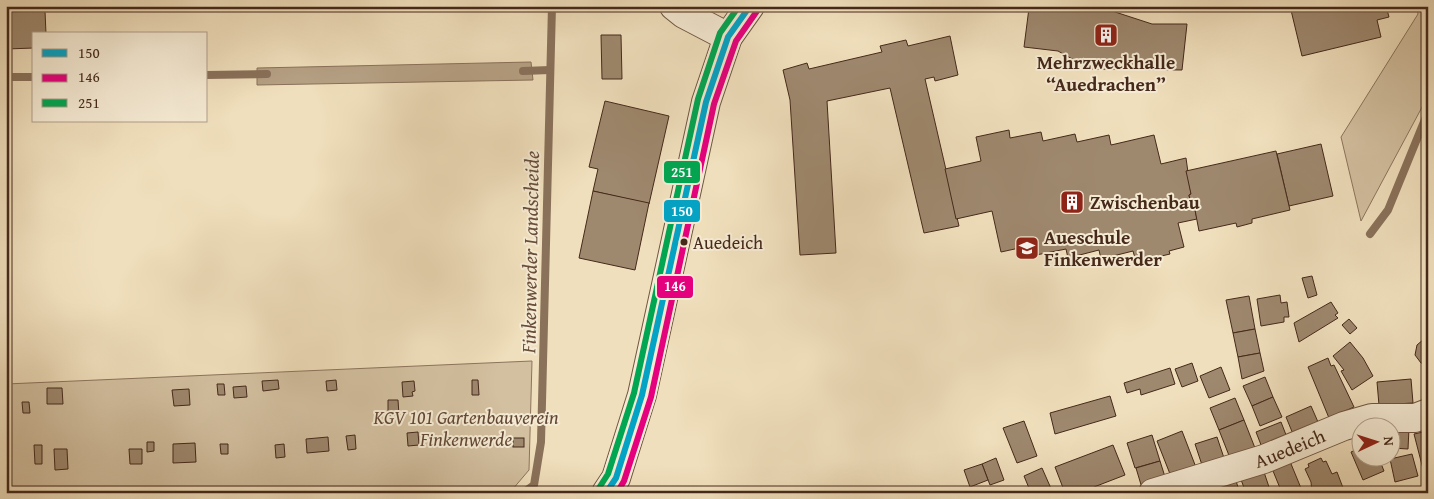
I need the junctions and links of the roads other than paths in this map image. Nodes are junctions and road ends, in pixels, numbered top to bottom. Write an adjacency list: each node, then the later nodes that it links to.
1 (674, 6): 4 (street)
2 (728, 6): 4 (street)
3 (750, 6): 4 (street)
4 (728, 37): 6 (street)
5 (1428, 413): 7 (street, Auedeich)
6 (606, 493)
7 (1153, 493)

